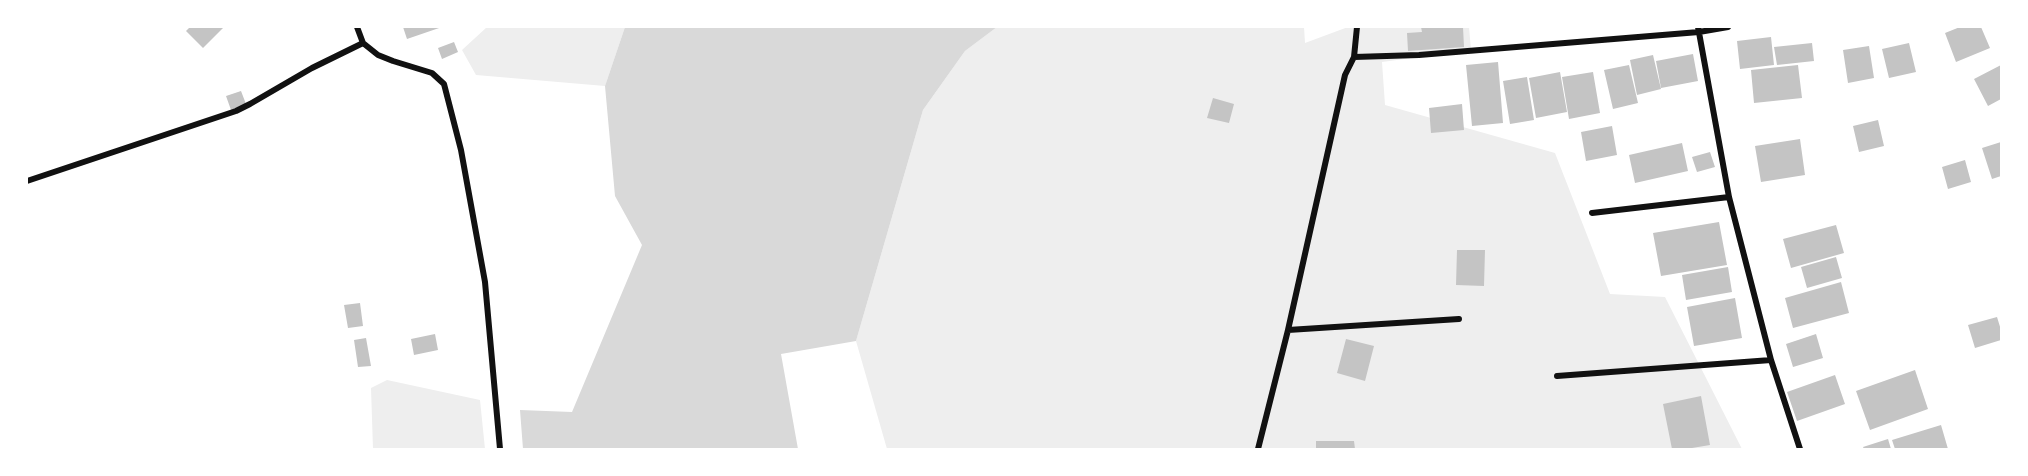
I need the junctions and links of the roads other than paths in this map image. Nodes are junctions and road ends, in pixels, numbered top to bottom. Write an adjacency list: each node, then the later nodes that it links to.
1 (357, 27): 5 (street)
2 (1357, 27): 6 (street)
3 (1728, 27): 4 (street)
4 (1698, 29): 6 (street); 8 (street)
5 (363, 43): 7 (street); 14 (street)
6 (1354, 57): 11 (street)
7 (27, 181)
8 (1729, 197): 9 (street); 12 (street)
9 (1592, 213)
10 (1459, 319): 11 (street)
11 (1288, 330): 15 (street)
12 (1771, 360): 13 (street); 16 (street)
13 (1557, 376)
14 (500, 449)
15 (1258, 449)
16 (1800, 449)

